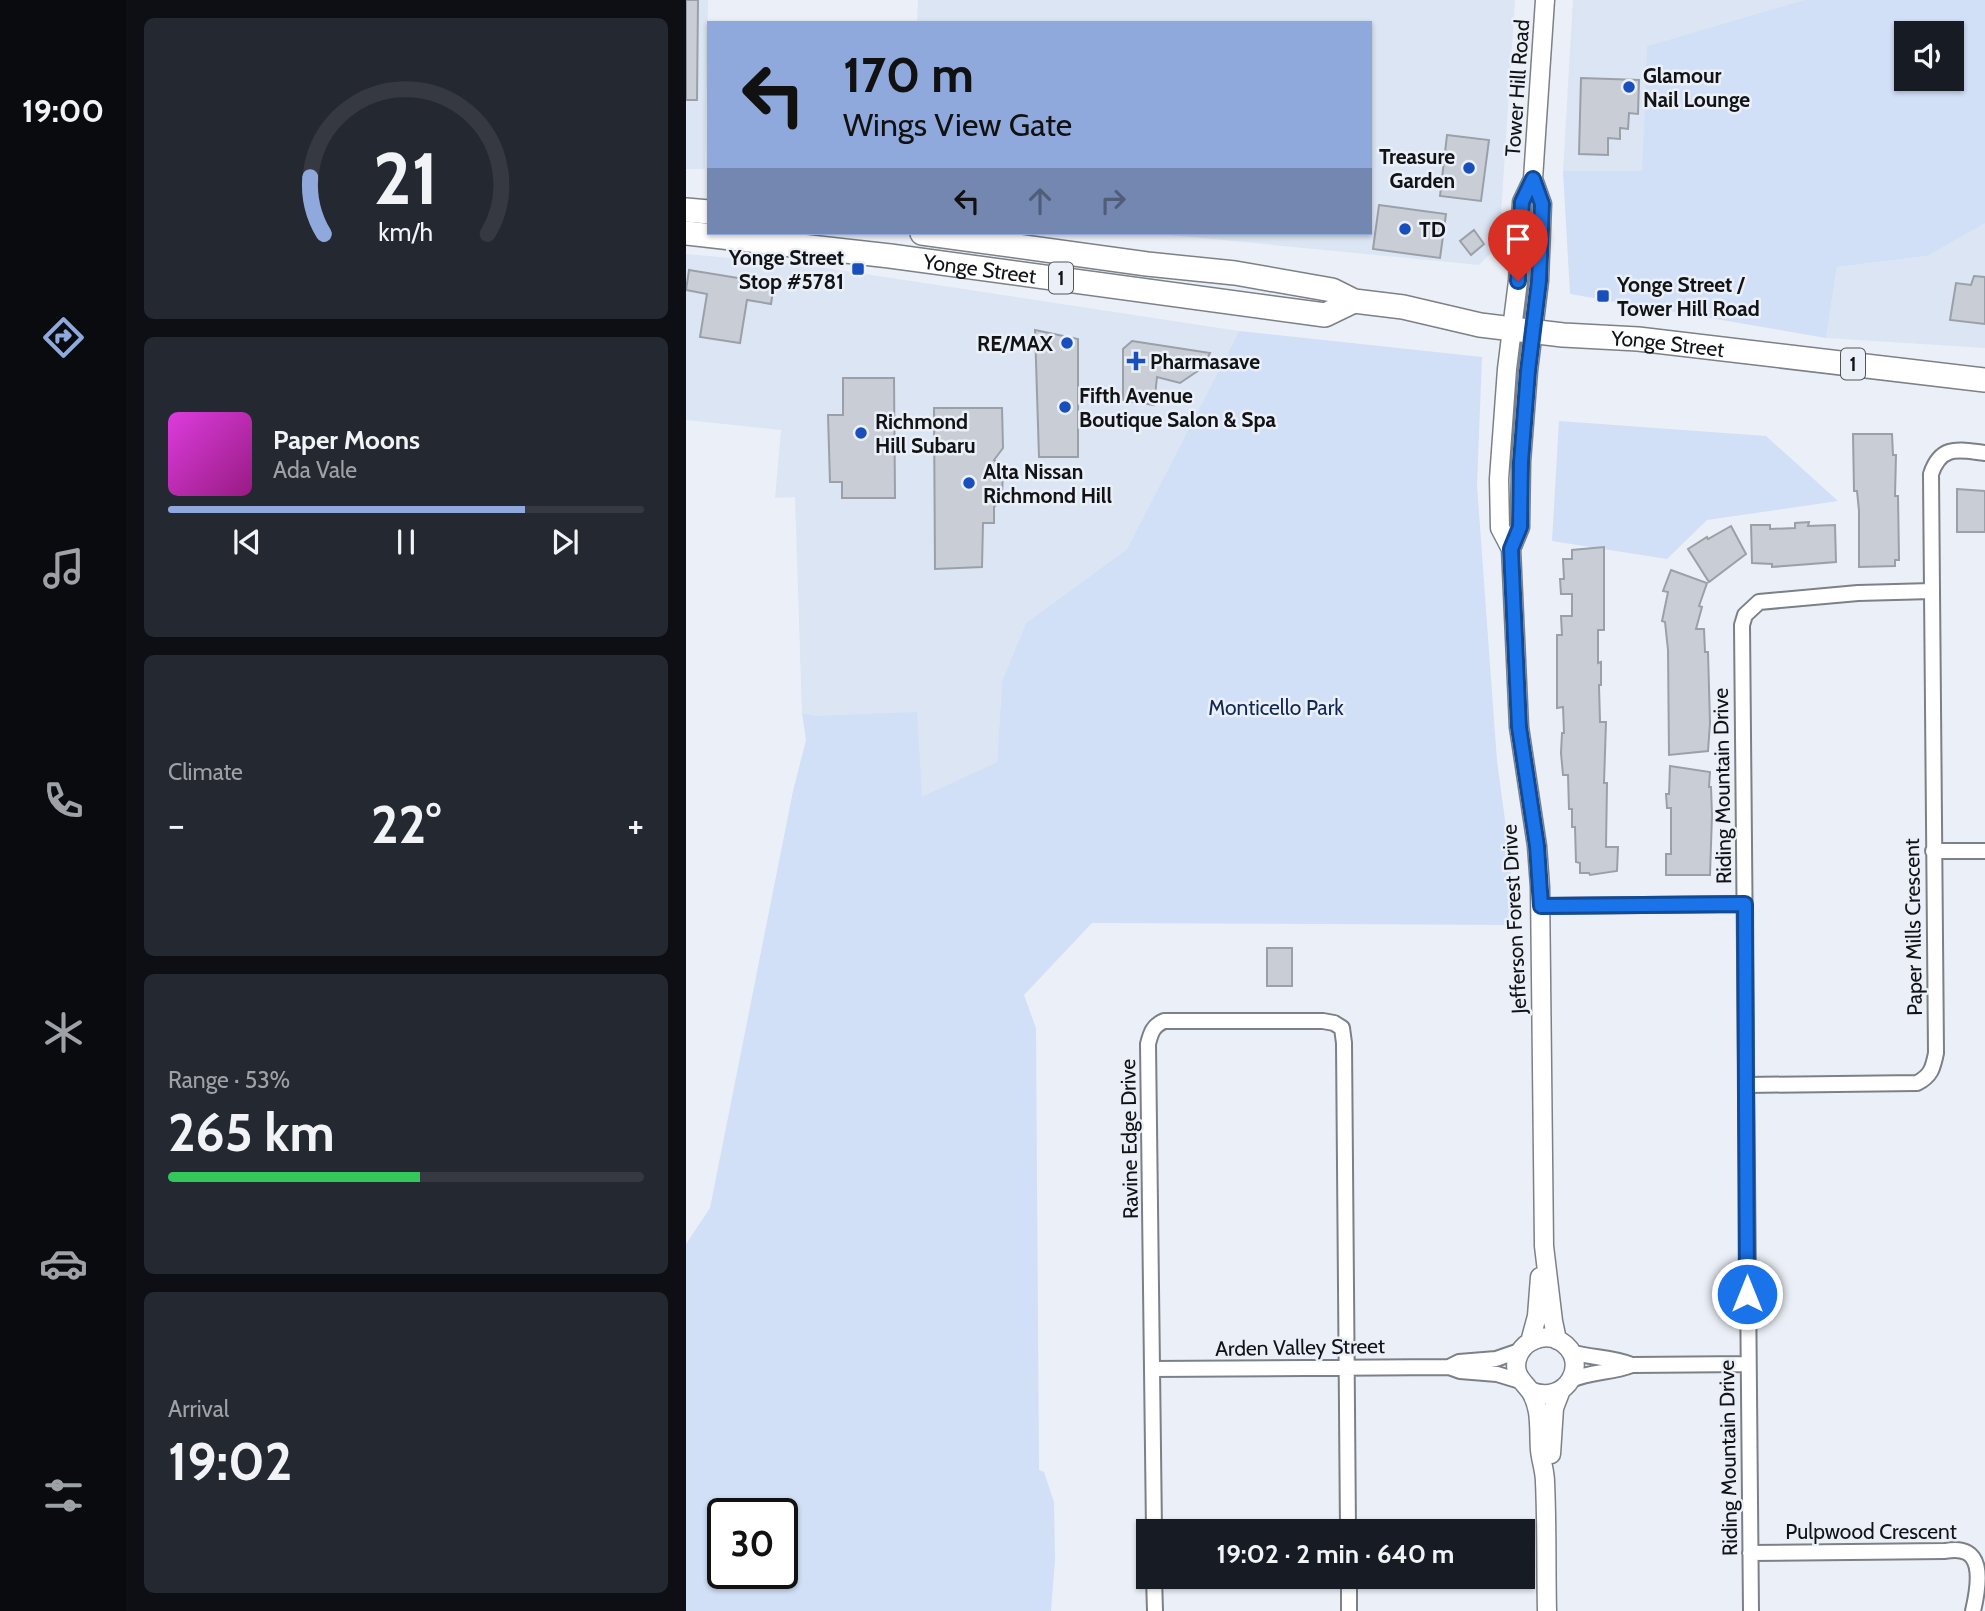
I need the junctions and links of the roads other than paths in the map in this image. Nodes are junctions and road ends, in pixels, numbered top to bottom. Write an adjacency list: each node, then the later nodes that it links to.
1 (1545, 0): 7 (street, Tower Hill Road)
2 (686, 210): 3 (main road)
3 (707, 212)
4 (686, 233): 6 (main road, Yonge Street / 1)
5 (937, 235): 6 (main road, Yonge Street / 1)
6 (1354, 301): 7 (main road, Yonge Street / 1)
7 (1522, 330): 8 (main road, Yonge Street / 1); 14 (street, Jefferson Forest Drive)
8 (1985, 380)
9 (1985, 453): 10 (street, Paper Mills Crescent)
10 (1932, 591): 12 (street, Paper Mills Crescent); 13 (street, Riding Mountain Drive)
11 (1985, 850): 12 (street)
12 (1933, 851): 15 (street, Paper Mills Crescent)
13 (1745, 904): 14 (street); 15 (street, Riding Mountain Drive)
14 (1541, 906): 16 (street, Jefferson Forest Drive)
15 (1746, 1085): 19 (street, Riding Mountain Drive)
16 (1544, 1246): 17 (street, Jefferson Forest Drive); 18 (street, Jefferson Forest Drive)
17 (1526, 1346): 18 (street); 21 (street, Arden Valley Street); 25 (street)
18 (1564, 1346): 20 (street); 24 (street)
19 (1748, 1364): 20 (street); 29 (street, Riding Mountain Drive)
20 (1632, 1365): 24 (street)
21 (1449, 1367): 22 (street, Arden Valley Street); 25 (street, Arden Valley Street)
22 (1347, 1368): 23 (street, Arden Valley Street); 23 (street, Ravine Edge Drive); 28 (street)
23 (1152, 1369): 27 (street, Ravine Edge Drive)
24 (1566, 1385): 25 (street); 26 (street)
25 (1525, 1386): 26 (street)
26 (1545, 1478): 34 (street)
27 (1154, 1519)
28 (1348, 1519)
29 (1750, 1553): 35 (street, Riding Mountain Drive); 36 (street, Pulpwood Crescent)
30 (1154, 1589): 32 (street)
31 (1349, 1589): 33 (street)
32 (1155, 1611)
33 (1349, 1611)
34 (1547, 1611)
35 (1751, 1611)
36 (1973, 1611)

